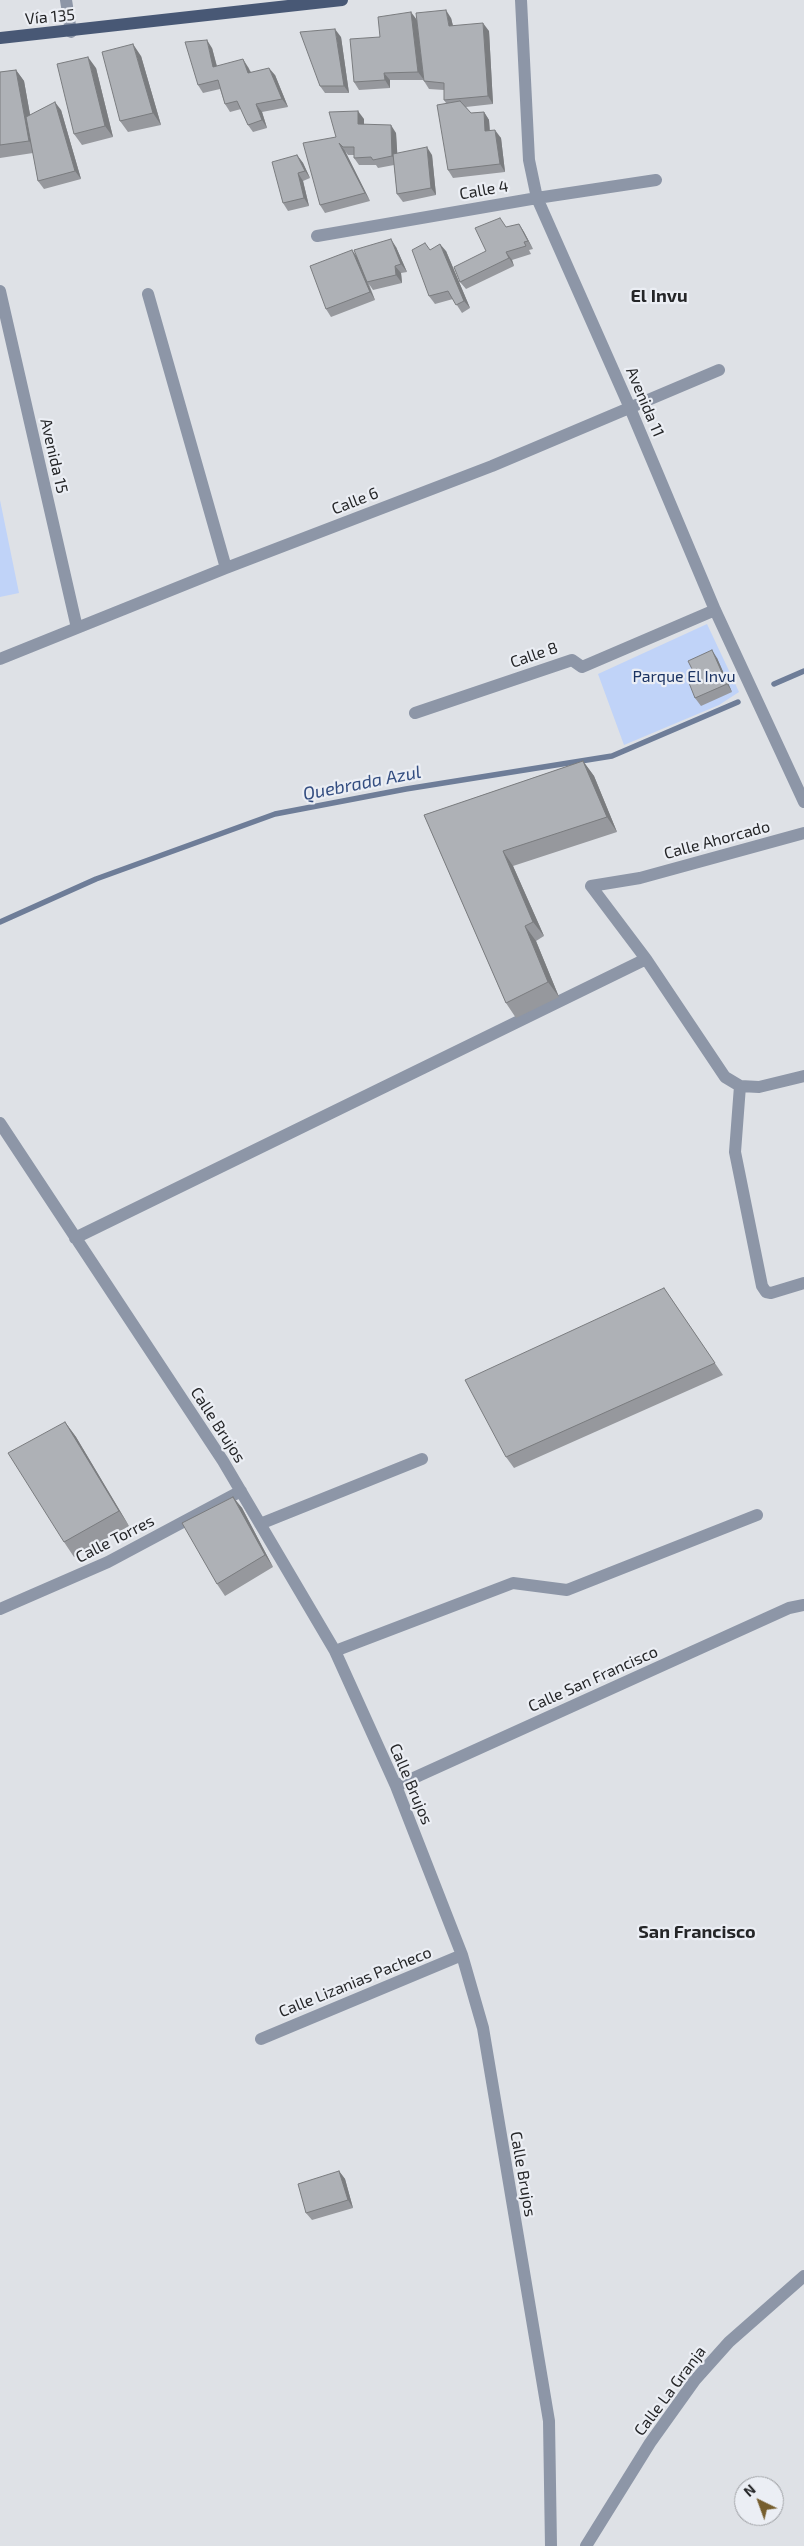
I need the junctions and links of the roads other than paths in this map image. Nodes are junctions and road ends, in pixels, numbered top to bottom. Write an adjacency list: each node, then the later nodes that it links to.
1 (66, 0): 4 (street)
2 (342, 0): 4 (main road, Vía 135)
3 (521, 0): 7 (street, Avenida 11)
4 (71, 32): 5 (main road, Vía 135)
5 (0, 38)
6 (656, 180): 7 (street, Calle 4)
7 (537, 198): 8 (street, Calle 4); 12 (street, Avenida 11)
8 (317, 236)
9 (0, 291): 15 (street, Avenida 15)
10 (148, 294): 13 (street)
11 (719, 370): 12 (street, Calle 6)
12 (630, 408): 13 (street, Calle 6); 14 (street, Avenida 11)
13 (226, 568): 15 (street, Calle 6)
14 (715, 610): 17 (street, Calle 8); 18 (street, Avenida 11)
15 (76, 628): 16 (street, Calle 6)
16 (0, 659)
17 (415, 712)
18 (804, 802)
19 (804, 833): 20 (street, Calle Ahorcado)
20 (646, 960): 22 (street); 24 (street)
21 (804, 1076): 22 (street)
22 (740, 1086): 25 (street)
23 (0, 1123): 24 (street, Calle Brujos)
24 (74, 1238): 27 (street, Calle Brujos)
25 (804, 1283)
26 (422, 1459): 29 (street)
27 (241, 1491): 29 (street, Calle Brujos); 31 (street, Calle Torres)
28 (757, 1515): 32 (street)
29 (260, 1524): 32 (street, Calle Brujos)
30 (804, 1605): 33 (street, Calle San Francisco)
31 (0, 1610)
32 (334, 1651): 33 (street, Calle Brujos)
33 (396, 1786): 34 (street, Calle Brujos)
34 (462, 1955): 35 (street, Calle Lizanias Pacheco); 37 (street, Calle Brujos)
35 (261, 2039)
36 (804, 2276): 38 (street, Calle La Granja)
37 (551, 2546)
38 (586, 2546)

